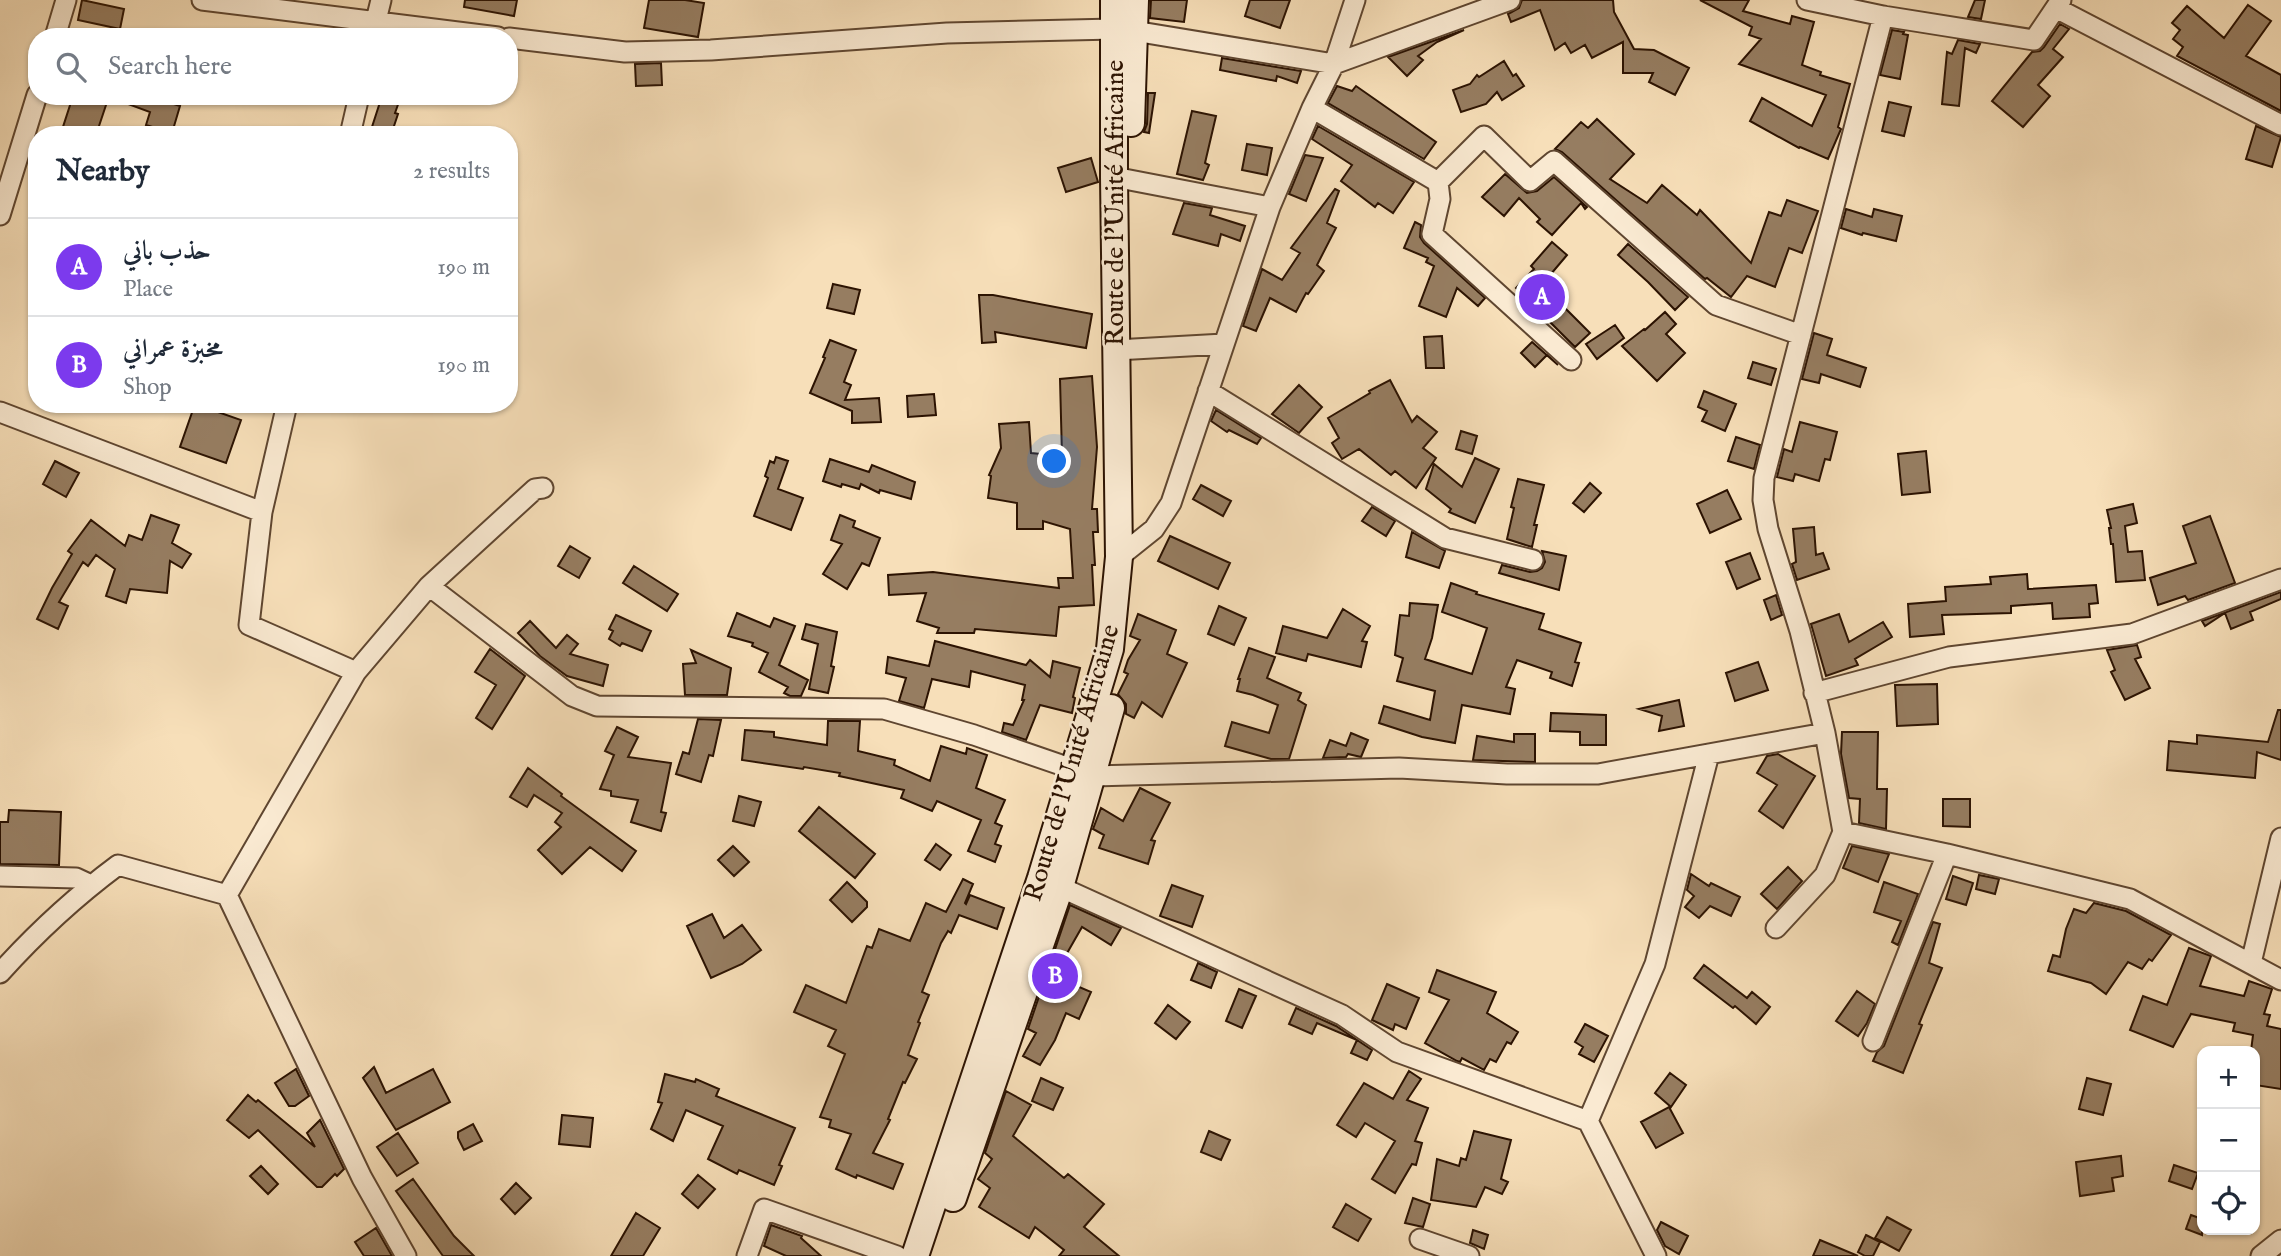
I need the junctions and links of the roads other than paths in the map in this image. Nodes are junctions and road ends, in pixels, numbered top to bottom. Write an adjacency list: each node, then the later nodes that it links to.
1 (66, 0): 10 (street)
2 (202, 0): 11 (street)
3 (382, 0): 12 (street)
4 (1355, 0): 14 (street)
5 (1510, 0): 14 (street)
6 (1807, 0): 9 (street)
7 (2059, 4): 9 (street); 18 (street)
8 (1123, 11): 13 (street); 14 (street); 20 (main road, Route de l'Unité Africaine)
9 (1883, 16): 24 (street)
10 (58, 28)
11 (368, 28)
12 (374, 28)
13 (518, 39)
14 (1334, 64): 17 (street)
15 (34, 105): 23 (street)
16 (357, 105): 19 (street)
17 (1312, 108): 21 (street); 22 (street)
18 (2281, 125)
19 (351, 126)
20 (1122, 178): 22 (street); 26 (main road, Route de l'Unité Africaine)
21 (1438, 182): 24 (street); 27 (street)
22 (1270, 207): 25 (street)
23 (0, 215)
24 (1801, 335): 38 (street)
25 (1224, 344): 26 (street); 28 (street)
26 (1124, 349): 33 (main road, Route de l'Unité Africaine)
27 (1570, 360)
28 (1209, 391): 33 (street); 34 (street)
29 (0, 412): 32 (street)
30 (285, 413): 32 (street)
31 (543, 488): 36 (street)
32 (262, 512): 37 (street)
33 (1128, 550): 41 (main road, Route de l'Unité Africaine)
34 (1533, 560)
35 (2281, 579): 38 (street)
36 (429, 586): 37 (street); 41 (street)
37 (356, 672): 48 (street)
38 (1814, 692): 39 (street)
39 (1825, 733): 40 (street); 42 (street)
40 (1709, 754): 41 (street); 54 (street)
41 (1084, 773): 47 (main road, Route de l'Unité Africaine); 60 (main road, Route de l'Unité Africaine)
42 (1843, 832): 44 (street); 49 (street)
43 (2281, 838): 50 (street)
44 (1947, 854): 50 (street); 53 (street)
45 (0, 876): 46 (street)
46 (91, 886): 48 (street); 51 (street)
47 (1060, 887): 54 (street); 61 (main road, Route de l'Unité Africaine)
48 (227, 895): 57 (street)
49 (1776, 928)
50 (2251, 962): 52 (street)
51 (0, 974)
52 (2281, 979)
53 (1873, 1041)
54 (1588, 1121): 63 (street)
55 (1420, 1239): 62 (street)
56 (2281, 1240): 64 (street)
57 (406, 1256)
58 (747, 1256): 59 (street)
59 (897, 1256)
60 (915, 1256)
61 (933, 1256)
62 (1469, 1256)
63 (1656, 1256)
64 (2261, 1256)

